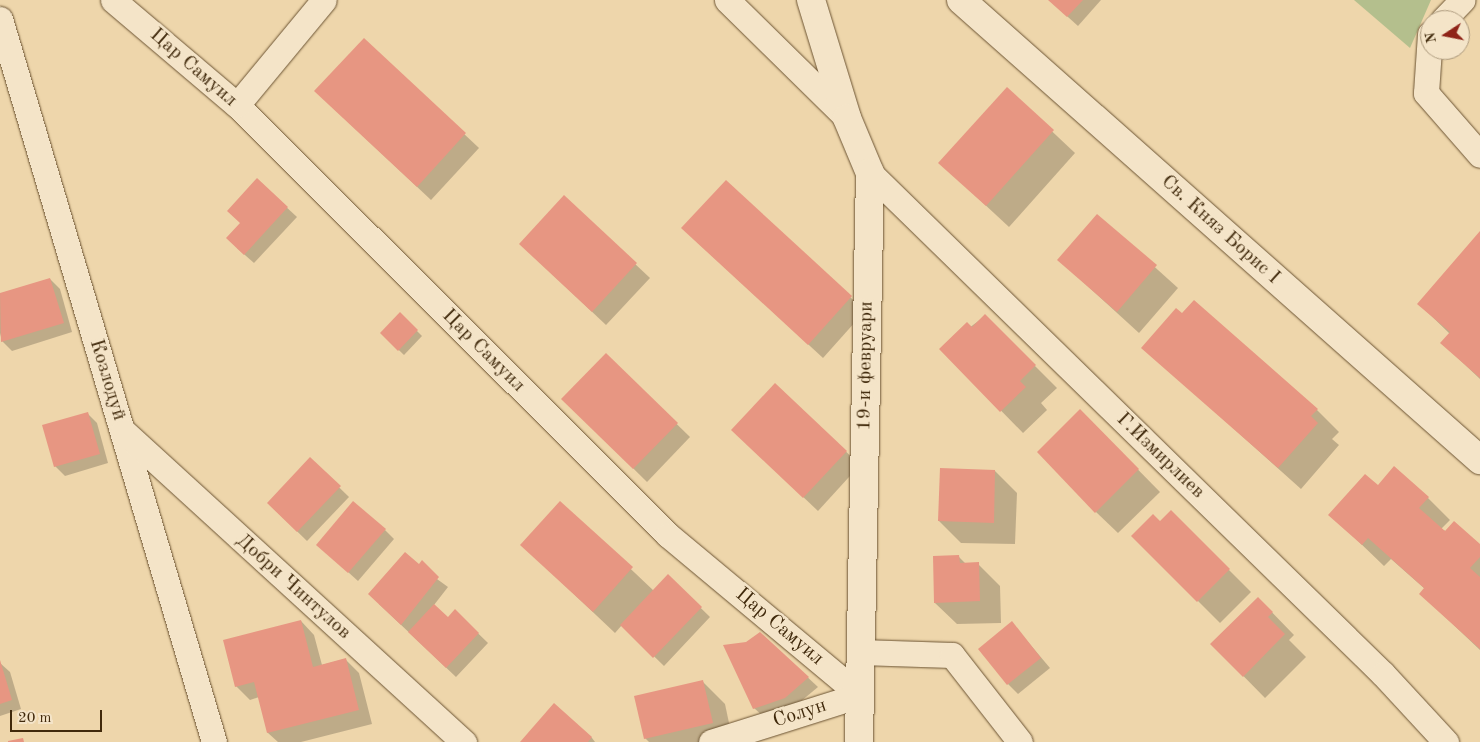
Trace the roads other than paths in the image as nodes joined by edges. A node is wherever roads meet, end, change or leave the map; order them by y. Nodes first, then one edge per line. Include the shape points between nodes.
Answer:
1 (113, 0) edge
2 (324, 0) edge
3 (727, 0) edge
4 (811, 0) edge
5 (961, 0) edge
6 (1462, 0) edge
7 (1452, 10) edge
8 (0, 19) edge
9 (1428, 60) edge
10 (237, 105) junction
11 (847, 118) junction
12 (1480, 155) edge
13 (870, 173) junction
14 (122, 431) junction
15 (1480, 460) edge
16 (860, 652) junction
17 (860, 695) junction
18 (214, 742) edge
19 (464, 742) edge
20 (711, 742) edge
21 (860, 742) edge
22 (1020, 742) edge
23 (1446, 742) edge

1 - 10 street, Цар Самуил
2 - 10 street
3 - 11 street
4 - 11 street, 19-и февруари
5 - 15 street, Св. Княз Борис I
6 - 7 street
8 - 14 street, Козлодуй
9 - 12 street via 1426,93
10 - 17 street, Цар Самуил via 668,535
11 - 13 street, 19-и февруари
13 - 16 street, 19-и февруари
13 - 23 street, Г.Измирлиев via 1383,674
14 - 18 street, Козлодуй
14 - 19 street, Добри Чинтулов
16 - 17 street, 19-и февруари
16 - 22 street via 952,655
17 - 20 street, Солун
17 - 21 street, 19-и февруари

